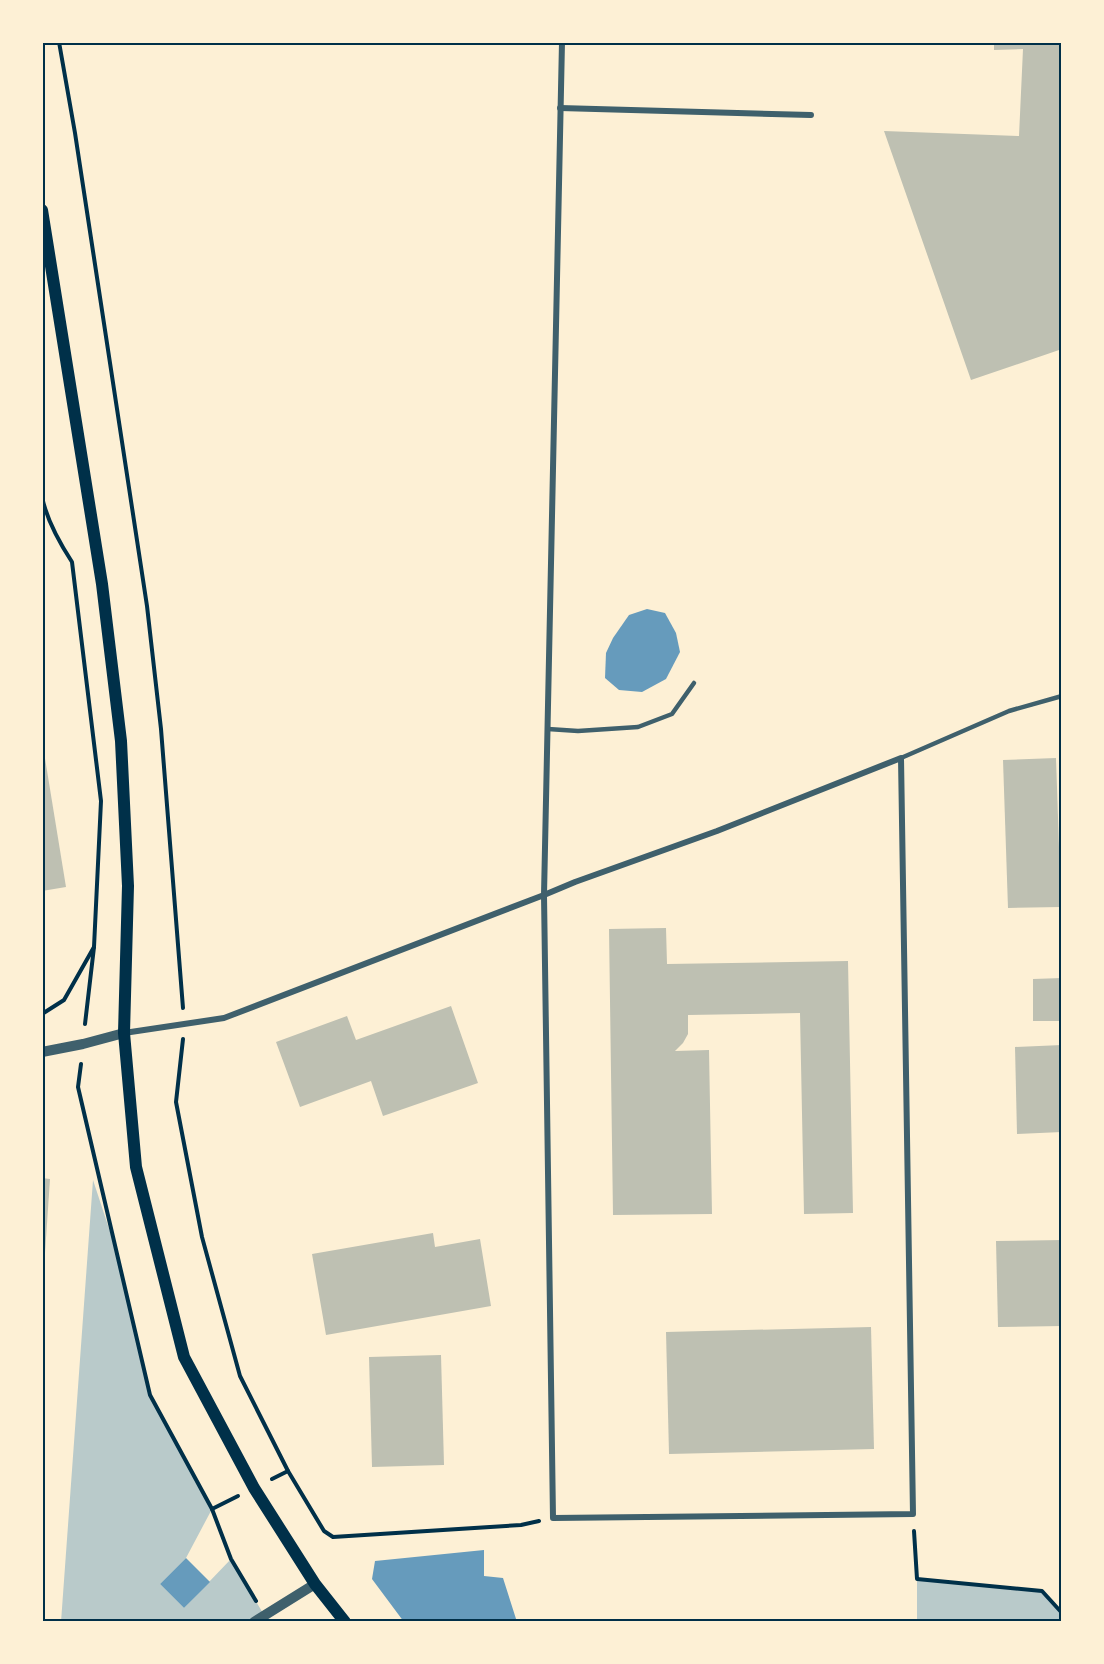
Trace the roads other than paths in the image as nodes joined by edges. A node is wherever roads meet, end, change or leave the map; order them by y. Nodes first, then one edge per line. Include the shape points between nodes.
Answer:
1 (562, 42) edge
2 (560, 108) junction
3 (811, 115) dead end
4 (42, 210) edge
5 (44, 239) edge
6 (694, 683) dead end
7 (1062, 696) edge
8 (548, 729) junction
9 (901, 758) junction
10 (544, 895) junction
11 (124, 1033) junction
12 (42, 1052) edge
13 (315, 1584) junction
14 (254, 1622) edge
15 (345, 1622) edge

1 - 2 street
2 - 3 street
2 - 8 street
4 - 5 main road
5 - 11 main road via 102,585 121,741 128,886
6 - 8 lane via 672,714 638,727
7 - 9 lane via 1009,711
8 - 10 street
9 - 10 street
9 - 10 street via 913,1514 553,1518
10 - 11 street via 224,1018
11 - 12 street
11 - 13 main road via 136,1167 184,1357 254,1488
13 - 14 street
13 - 15 main road

